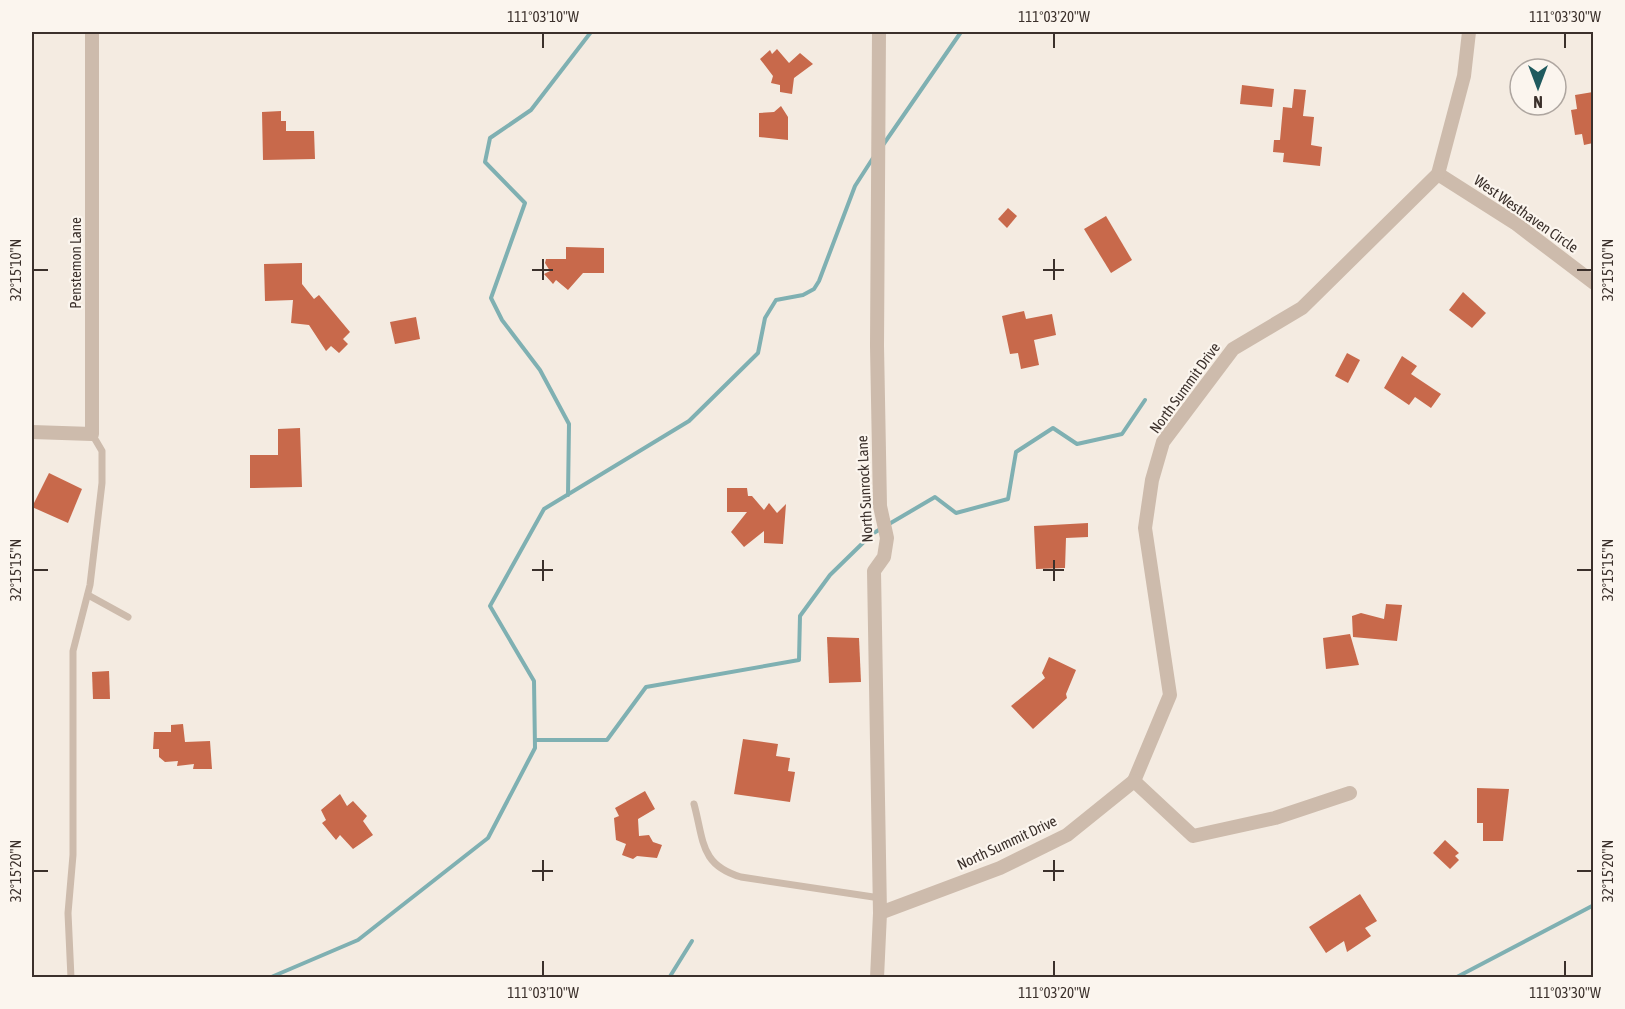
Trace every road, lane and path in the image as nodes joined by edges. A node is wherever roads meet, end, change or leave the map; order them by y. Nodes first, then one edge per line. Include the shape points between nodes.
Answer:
1 (92, 32) edge
2 (879, 32) edge
3 (1469, 32) edge
4 (1438, 174) junction
5 (1593, 283) edge
6 (32, 432) edge
7 (92, 434) junction
8 (88, 595) junction
9 (128, 617) dead end
10 (1134, 780) junction
11 (1350, 793) dead end
12 (694, 804) dead end
13 (880, 898) junction
14 (880, 913) junction
15 (70, 978) edge
16 (877, 978) edge

1 - 7 street, Penstemon Lane
2 - 13 street, North Sunrock Lane via 877,357 880,506 887,538 884,557 874,571
3 - 4 street via 1464,76
4 - 5 street, West Westhaven Circle via 1515,223
4 - 10 street, North Summit Drive via 1302,308 1233,349 1163,442 1145,528 1170,695
6 - 7 street
7 - 8 lane via 102,451 102,483
8 - 9 lane
8 - 15 lane via 73,651
10 - 11 street via 1193,836 1275,818
10 - 14 street, North Summit Drive via 1067,835 1000,868
12 - 13 lane via 706,853 714,866 725,873
13 - 14 street, North Sunrock Lane
14 - 16 street, North Sunrock Lane

